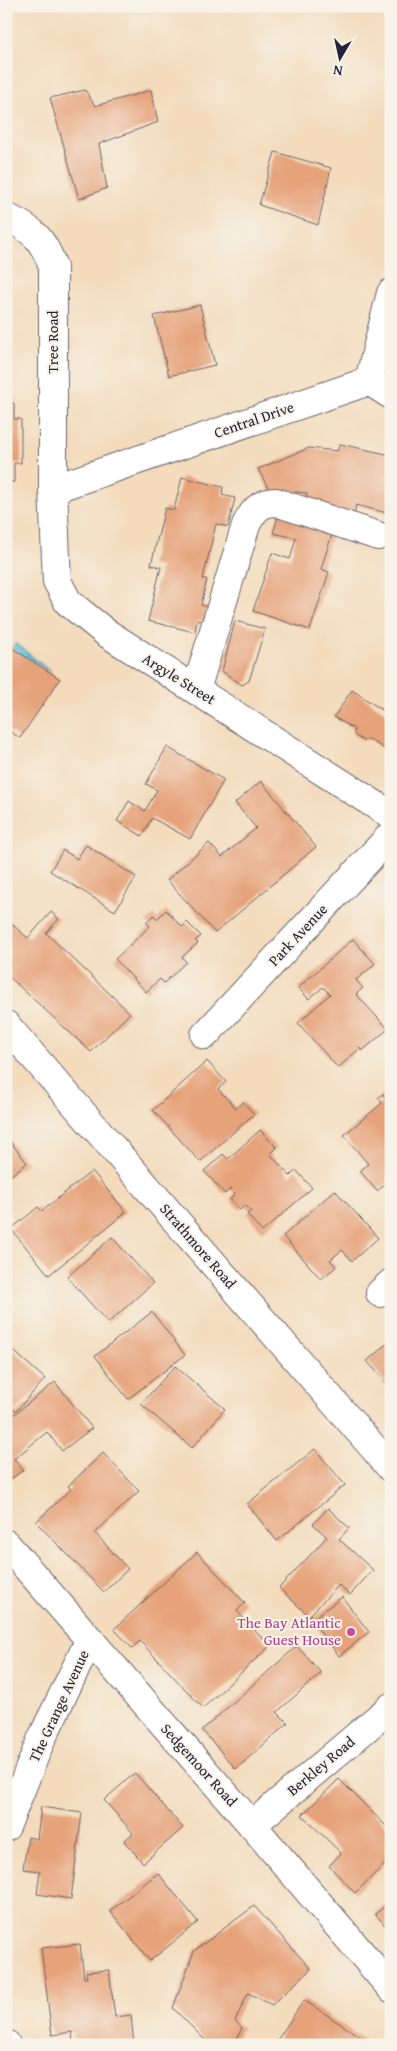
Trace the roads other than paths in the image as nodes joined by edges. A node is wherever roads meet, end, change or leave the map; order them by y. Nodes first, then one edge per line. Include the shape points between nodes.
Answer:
1 (6, 217) edge
2 (391, 294) edge
3 (380, 388) edge
4 (53, 488) junction
5 (378, 536) dead end
6 (196, 690) junction
7 (391, 814) edge
8 (391, 834) edge
9 (6, 1025) edge
10 (205, 1035) dead end
11 (391, 1468) edge
12 (6, 1544) edge
13 (89, 1641) junction
14 (391, 1707) edge
15 (252, 1825) junction
16 (6, 1827) edge
17 (391, 1988) edge

1 - 4 street, Tree Road via 34,233 45,245 54,267
2 - 3 street, Central Drive
3 - 4 street, Central Drive
4 - 6 street, Argyle Street via 57,581 68,602 105,632
5 - 6 street via 276,502 267,502 257,508 246,525
6 - 7 street, Argyle Street
8 - 10 street, Park Avenue
9 - 11 street, Strathmore Road
12 - 13 street, Sedgemoor Road
13 - 15 street, Sedgemoor Road
13 - 16 street, The Grange Avenue via 41,1740
14 - 15 street, Berkley Road
15 - 17 street, Sedgemoor Road

